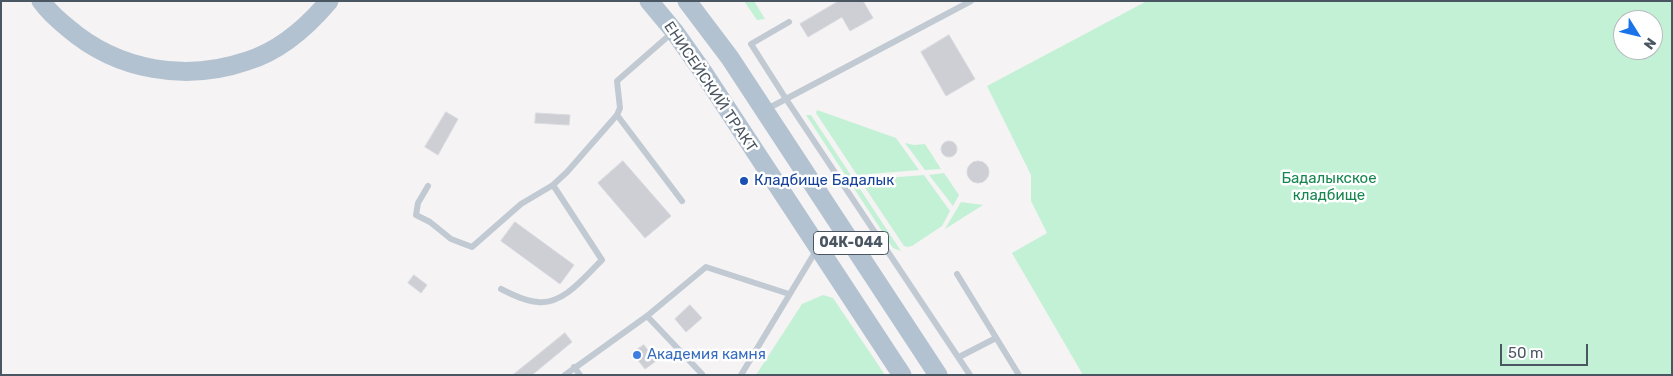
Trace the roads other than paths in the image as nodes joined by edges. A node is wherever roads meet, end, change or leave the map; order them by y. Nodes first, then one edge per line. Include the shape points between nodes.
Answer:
1 (42, 1) edge
2 (329, 1) edge
3 (649, 1) edge
4 (687, 1) edge
5 (971, 1) edge
6 (789, 22) dead end
7 (674, 31) junction
8 (786, 98) junction
9 (764, 111) junction
10 (617, 115) junction
11 (739, 127) junction
12 (553, 185) junction
13 (428, 186) dead end
14 (682, 201) dead end
15 (817, 248) junction
16 (956, 274) dead end
17 (501, 289) dead end
18 (789, 294) junction
19 (647, 316) junction
20 (996, 338) junction
21 (959, 357) junction
22 (574, 367) junction
23 (702, 374) edge
24 (565, 375) edge
25 (580, 375) edge
26 (741, 375) edge
27 (902, 375) edge
28 (938, 375) edge
29 (970, 375) edge
30 (1018, 375) edge

1 - 2 main road via 77,36 104,53 138,66 171,71 207,71 248,61 274,49 311,22
3 - 7 main road, ЕНИСЕЙСКИЙ ТРАКТ / 04К-044
4 - 9 main road, ЕНИСЕЙСКИЙ ТРАКТ / 04К-044 via 730,58
5 - 8 lane
6 - 8 lane via 751,44
7 - 10 lane via 617,81 620,108
7 - 11 main road, ЕНИСЕЙСКИЙ ТРАКТ / 04К-044
8 - 9 lane
8 - 21 lane
9 - 11 main road
9 - 28 main road, ЕНИСЕЙСКИЙ ТРАКТ / 04К-044
10 - 12 lane
10 - 14 lane
11 - 15 main road, ЕНИСЕЙСКИЙ ТРАКТ / 04К-044
12 - 13 lane via 522,204 472,247 452,239 416,215 418,203
12 - 17 lane via 602,260 560,298 540,303
15 - 18 lane
15 - 27 main road, ЕНИСЕЙСКИЙ ТРАКТ / 04К-044
16 - 20 lane
18 - 19 lane via 706,267
18 - 26 lane
19 - 22 lane
19 - 23 lane
20 - 21 lane
20 - 30 lane
21 - 29 lane
22 - 24 lane
22 - 25 lane

